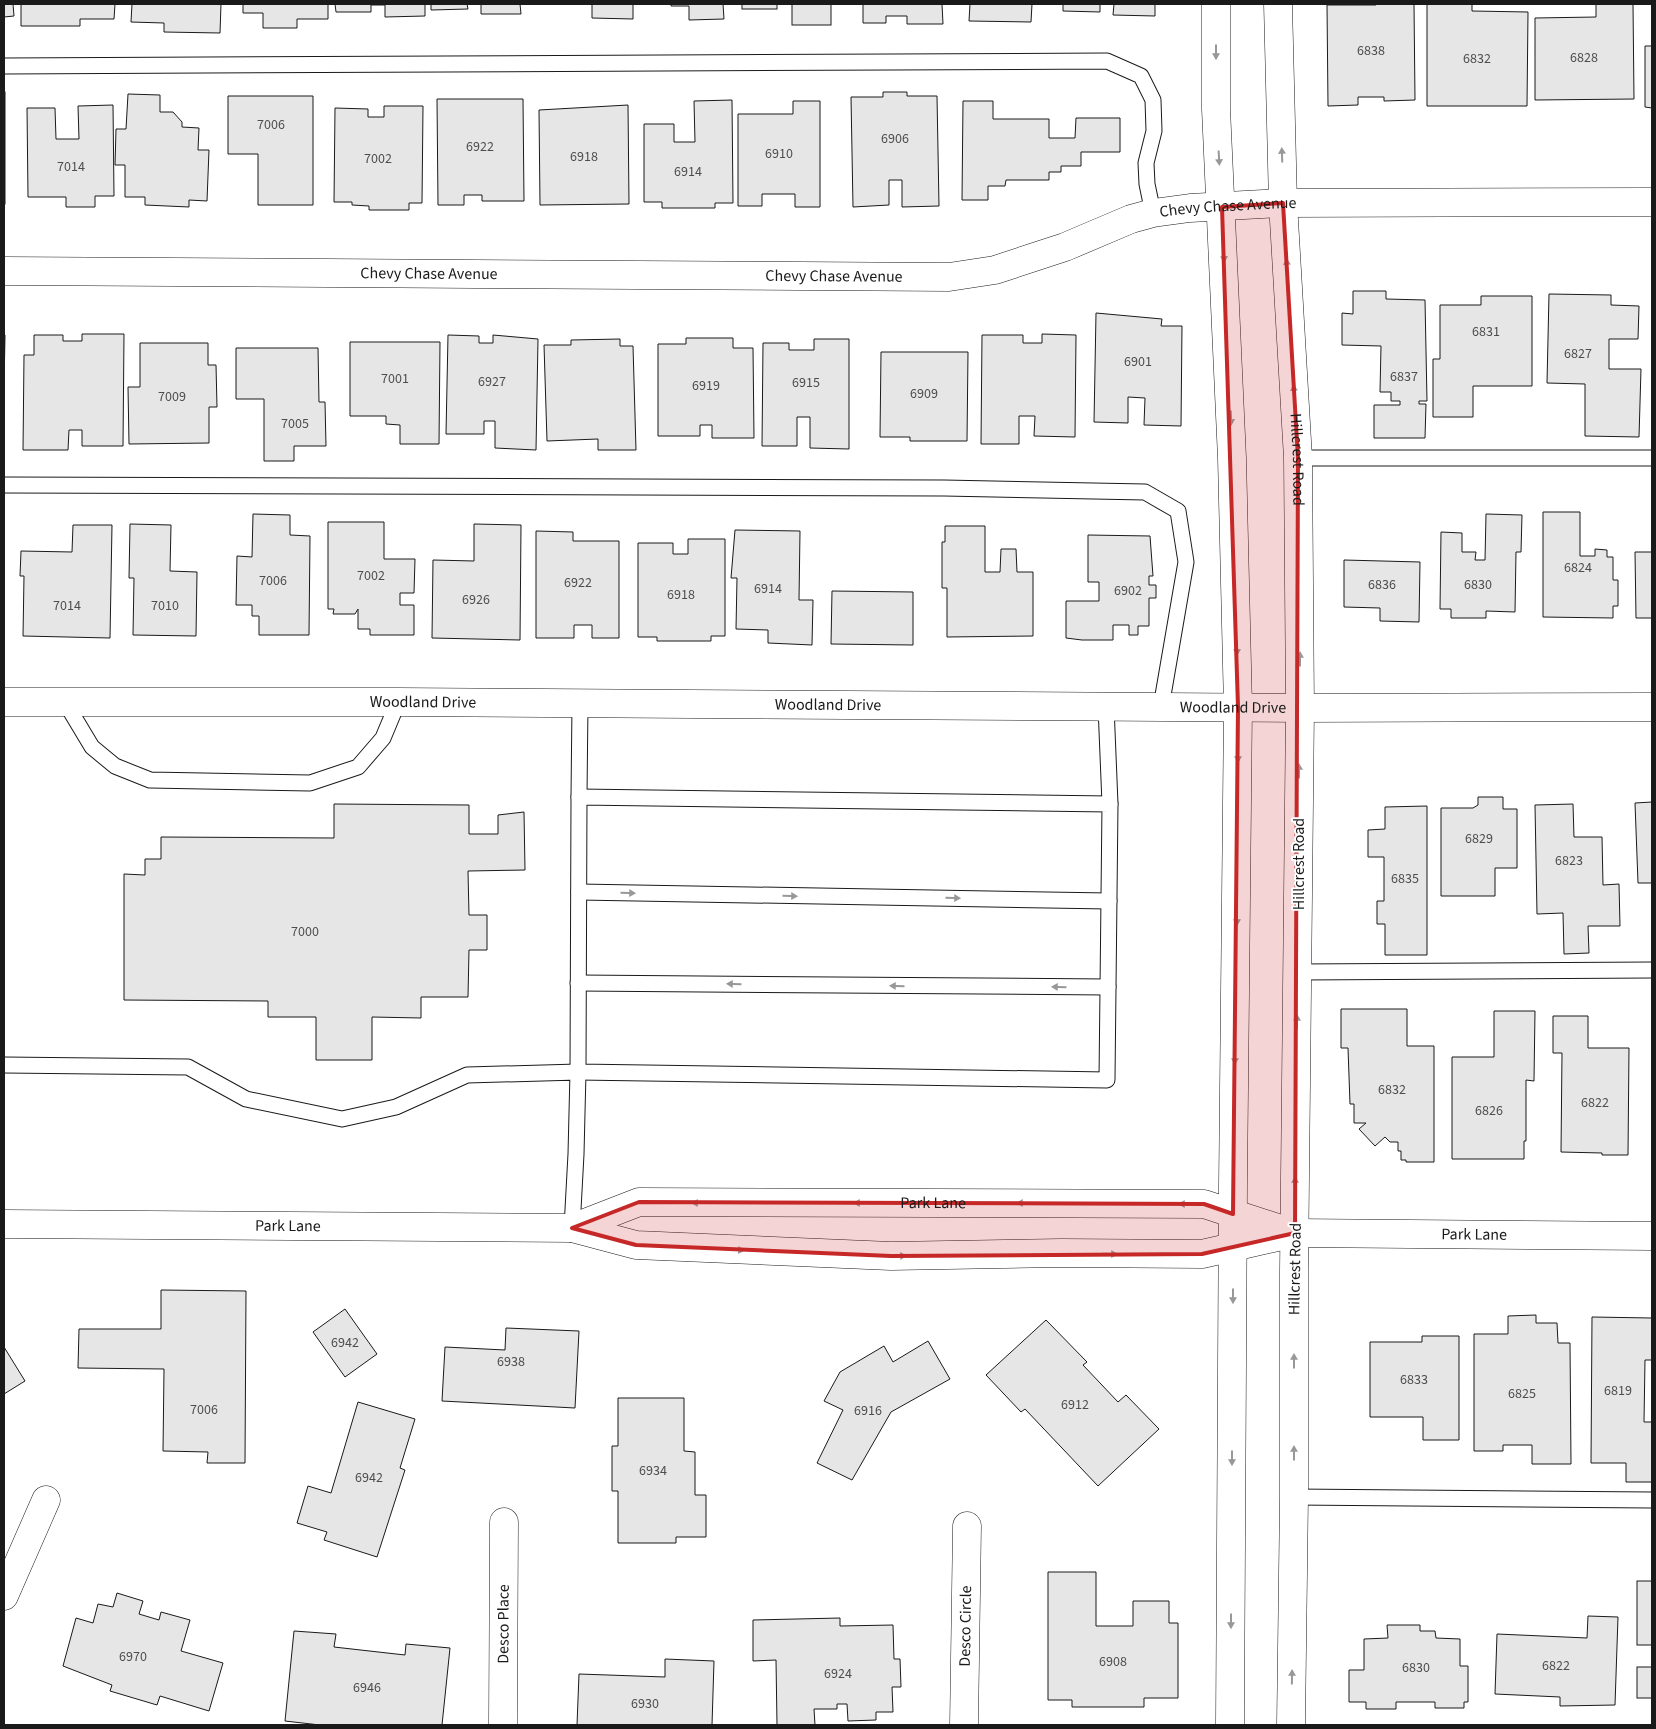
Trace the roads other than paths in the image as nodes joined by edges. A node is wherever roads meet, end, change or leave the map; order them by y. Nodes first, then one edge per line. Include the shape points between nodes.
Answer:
1 (1216, 4) edge
2 (1278, 4) edge
3 (4, 66) edge
4 (1652, 202) edge
5 (1283, 203) junction
6 (1222, 207) junction
7 (1153, 213) junction
8 (4, 271) edge
9 (1298, 458) junction
10 (1652, 458) edge
11 (4, 485) edge
12 (4, 702) edge
13 (65, 702) junction
14 (398, 702) junction
15 (580, 704) junction
16 (1106, 706) junction
17 (1161, 707) junction
18 (1238, 707) junction
19 (1652, 707) edge
20 (1300, 708) junction
21 (579, 797) junction
22 (1110, 804) junction
23 (579, 892) junction
24 (1109, 900) junction
25 (1652, 970) edge
26 (1298, 972) junction
27 (578, 983) junction
28 (1108, 988) junction
29 (4, 1065) edge
30 (578, 1072) junction
31 (1233, 1214) junction
32 (4, 1224) edge
33 (572, 1228) junction
34 (1295, 1233) junction
35 (1652, 1236) edge
36 (1234, 1247) junction
37 (1294, 1497) junction
38 (46, 1500) dead end
39 (1652, 1500) edge
40 (504, 1522) dead end
41 (967, 1526) dead end
42 (4, 1596) edge
43 (503, 1725) edge
44 (964, 1725) edge
45 (1230, 1725) edge
46 (1291, 1725) edge

1 -> 6 street via 1216,109
5 -> 2 street, Hillcrest Road
3 - 7 lane via 1107,61 1141,76 1153,100 1154,132 1146,163
4 - 5 street, Chevy Chase Avenue
5 - 6 street, Chevy Chase Avenue
9 -> 5 street, Hillcrest Road
6 - 7 street, Chevy Chase Avenue
6 -> 18 street
7 - 8 street, Chevy Chase Avenue via 995,270 949,277
9 - 10 lane
20 -> 9 street, Hillcrest Road
11 - 17 lane via 934,488 1145,492 1178,511 1186,562
12 - 13 street, Woodland Drive
13 - 14 street, Woodland Drive
13 - 14 lane via 92,747 115,766 150,780 310,783 358,767 383,738
14 - 15 street, Woodland Drive
15 - 16 street, Woodland Drive
15 - 21 lane
16 - 17 street, Woodland Drive
16 - 22 lane
17 - 18 street, Woodland Drive
18 - 20 street, Woodland Drive
18 -> 31 street
19 - 20 street, Woodland Drive
26 -> 20 street, Hillcrest Road
21 - 22 lane
21 - 23 lane
22 - 24 lane
23 -> 24 lane
23 - 27 lane
24 - 28 lane
25 - 26 lane
34 -> 26 street, Hillcrest Road
28 -> 27 lane
27 - 30 lane
28 - 30 lane via 1107,1080
29 - 30 lane via 188,1067 246,1099 342,1119 396,1107 467,1076
30 - 33 lane
31 -> 33 street, Park Lane via 1204,1204 640,1202
31 - 34 street, Park Lane
31 - 36 street
32 - 33 street, Park Lane
33 -> 36 street, Park Lane via 636,1245 891,1256 1186,1255
34 - 35 street, Park Lane
34 - 36 street, Park Lane
37 -> 34 street, Hillcrest Road
36 -> 45 street
37 - 39 lane
46 -> 37 street, Hillcrest Road
38 - 42 street
40 - 43 street, Desco Place
41 - 44 street, Desco Circle

